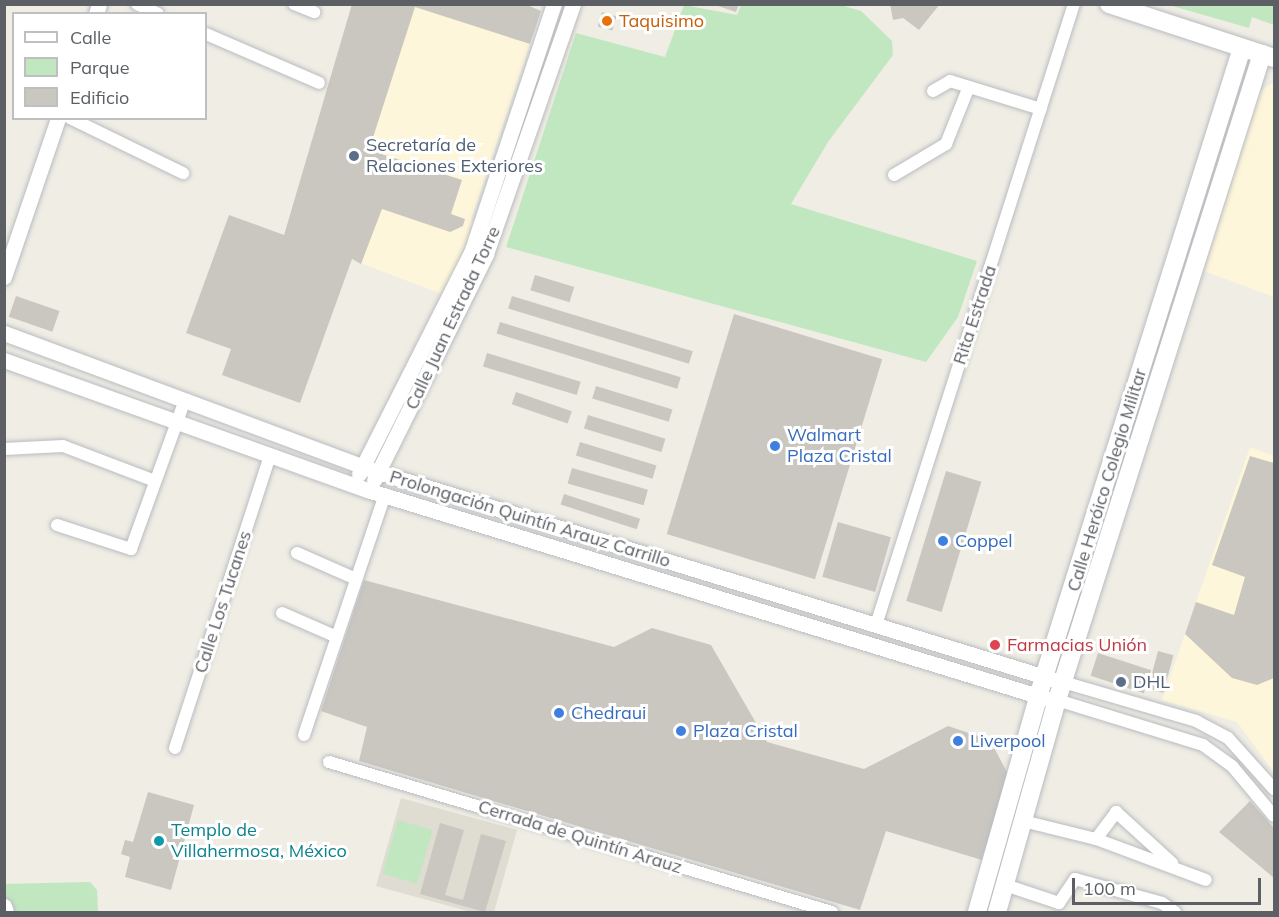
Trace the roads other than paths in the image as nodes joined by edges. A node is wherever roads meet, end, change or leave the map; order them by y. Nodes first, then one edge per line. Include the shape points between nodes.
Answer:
1 (137, 4) edge
2 (294, 4) edge
3 (554, 4) edge
4 (573, 4) edge
5 (1074, 4) edge
6 (1109, 4) edge
7 (154, 12) edge
8 (314, 12) dead end
9 (207, 34) edge
10 (1242, 48) junction
11 (1268, 56) edge
12 (319, 83) dead end
13 (968, 89) junction
14 (933, 92) dead end
15 (1041, 109) junction
16 (57, 120) edge
17 (74, 120) edge
18 (1209, 156) junction
19 (1228, 163) junction
20 (183, 173) dead end
21 (894, 176) dead end
22 (4, 277) edge
23 (4, 333) edge
24 (4, 360) edge
25 (185, 400) junction
26 (177, 421) junction
27 (4, 449) edge
28 (270, 455) junction
29 (362, 466) junction
30 (378, 472) junction
31 (155, 481) junction
32 (361, 487) junction
33 (384, 495) junction
34 (500, 509) junction
35 (57, 525) dead end
36 (494, 529) junction
37 (297, 553) dead end
38 (356, 579) junction
39 (282, 613) dead end
40 (837, 613) junction
41 (876, 625) junction
42 (831, 633) junction
43 (337, 637) junction
44 (1044, 677) junction
45 (1063, 682) junction
46 (1049, 699) junction
47 (304, 735) dead end
48 (175, 748) dead end
49 (329, 762) dead end
50 (1275, 789) edge
51 (1275, 816) edge
52 (1023, 821) junction
53 (1096, 839) junction
54 (1176, 866) junction
55 (1206, 880) dead end
56 (1005, 885) junction
57 (4, 906) edge
58 (6, 912) edge
59 (832, 912) edge
60 (977, 912) edge
61 (997, 912) edge
62 (1175, 912) edge

1 - 7 street
2 - 8 street
3 - 29 street, Calle Juan Estrada Torre via 472,250
4 - 30 street, Calle Juan Estrada Torre via 486,254
5 - 15 street, Rita Estrada
6 - 10 main road
9 - 12 street
10 - 11 main road
10 - 18 main road, Calle Heróico Colegio Militar
11 - 19 main road, Calle Heróico Colegio Militar
13 - 14 street via 950,81
13 - 15 street
13 - 21 street via 946,144
15 - 41 street, Rita Estrada
16 - 22 street
17 - 20 street
18 - 19 main road
18 - 44 main road, Calle Heróico Colegio Militar
19 - 45 main road, Calle Heróico Colegio Militar
23 - 25 street, Prolongación Quintín Arauz Carrillo
24 - 26 street, Prolongación Quintín Arauz Carrillo
25 - 26 street
25 - 29 street, Prolongación Quintín Arauz Carrillo
26 - 28 street, Prolongación Quintín Arauz Carrillo
26 - 31 street
27 - 31 street via 63,446
28 - 32 street, Prolongación Quintín Arauz Carrillo
28 - 48 street, Calle Los Tucanes
29 - 30 street, Prolongación Quintín Arauz Carrillo
29 - 32 street, Calle Juan Estrada Torre
30 - 32 street, Calle Juan Estrada Torre
30 - 34 street, Prolongación Quintín Arauz Carrillo
31 - 35 street via 130,549
32 - 33 street, Prolongación Quintín Arauz Carrillo
33 - 36 street, Prolongación Quintín Arauz Carrillo
33 - 38 street
34 - 36 street
34 - 40 street, Prolongación Quintín Arauz Carrillo
36 - 42 street, Prolongación Quintín Arauz Carrillo
37 - 38 street
38 - 43 street
39 - 43 street
40 - 41 street, Prolongación Quintín Arauz Carrillo
40 - 42 street
41 - 44 street, Prolongación Quintín Arauz Carrillo
42 - 46 street, Prolongación Quintín Arauz Carrillo
43 - 47 street
44 - 45 street, Prolongación Quintín Arauz Carrillo
44 - 46 main road, Calle Heróico Colegio Militar
45 - 46 main road, Calle Heróico Colegio Militar
45 - 50 street via 1196,721 1228,738
46 - 51 street via 1203,745 1232,766
46 - 52 main road, Calle Heróico Colegio Militar
46 - 60 main road, Calle Heróico Colegio Militar
49 - 59 street, Cerrada de Quintín Arauz
52 - 53 street
52 - 56 main road, Calle Heróico Colegio Militar
53 - 54 street
53 - 54 street via 1116,812
54 - 55 street
56 - 61 main road, Calle Heróico Colegio Militar
56 - 62 street via 1059,903 1075,879 1162,903
57 - 58 street

